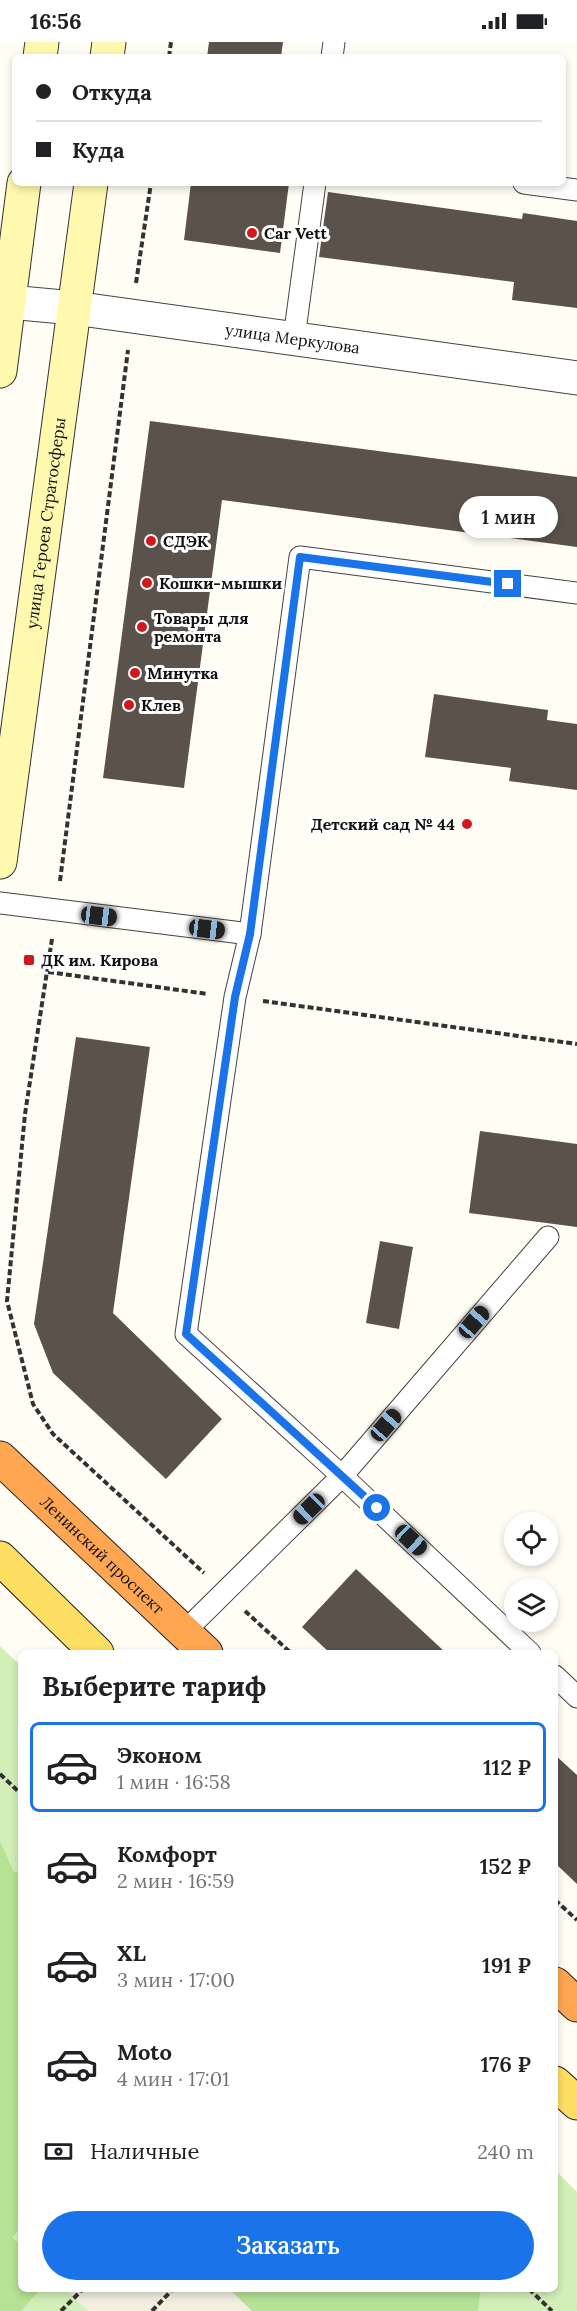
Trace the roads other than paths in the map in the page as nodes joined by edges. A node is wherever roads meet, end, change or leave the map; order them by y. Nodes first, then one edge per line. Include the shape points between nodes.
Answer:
1 (24, 186) edge
2 (91, 186) edge
3 (315, 186) edge
4 (9, 302) junction
5 (74, 308) junction
6 (294, 338) junction
7 (0, 371) edge
8 (577, 378) edge
9 (577, 593) edge
10 (0, 862) edge
11 (0, 903) edge
12 (250, 934) junction
13 (548, 1237) dead end
14 (0, 1458) edge
15 (342, 1476) junction
16 (0, 1558) edge
17 (195, 1643) edge
18 (94, 1650) edge
19 (527, 1650) edge
20 (558, 1680) edge
21 (577, 1697) edge
22 (558, 1987) edge
23 (577, 2005) edge
24 (558, 2086) edge
25 (577, 2103) edge

1 - 4 main road
2 - 5 main road, улица Героев Стратосферы
3 - 6 lane
4 - 5 street, улица Меркулова
4 - 7 main road
5 - 6 street, улица Меркулова
5 - 10 main road, улица Героев Стратосферы
6 - 8 street, улица Меркулова
9 - 12 lane via 300,557
11 - 12 lane
12 - 15 lane via 235,997 186,1334
13 - 15 lane
14 - 17 highway, Ленинский проспект
15 - 17 lane via 224,1591
15 - 19 lane
16 - 18 main road
20 - 21 lane
22 - 23 highway
24 - 25 main road

